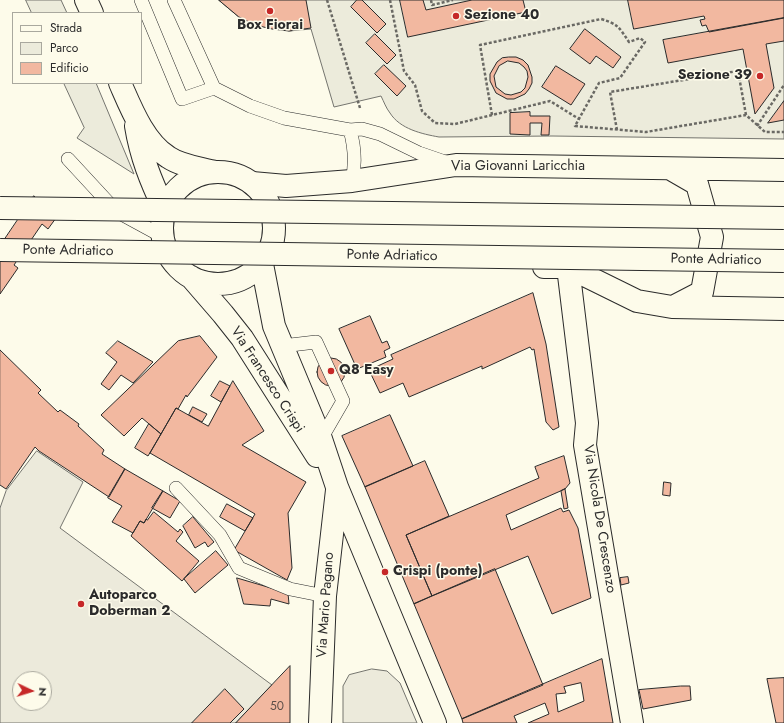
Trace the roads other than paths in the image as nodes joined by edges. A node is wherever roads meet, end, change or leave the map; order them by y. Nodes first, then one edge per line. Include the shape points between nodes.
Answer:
1 (86, 0) edge
2 (141, 0) edge
3 (174, 0) edge
4 (92, 12) edge
5 (120, 84) edge
6 (214, 88) junction
7 (134, 115) junction
8 (350, 130) junction
9 (68, 159) dead end
10 (456, 165) junction
11 (669, 168) junction
12 (784, 170) edge
13 (216, 172) junction
14 (352, 181) junction
15 (252, 183) junction
16 (0, 208) edge
17 (164, 209) junction
18 (784, 218) edge
19 (162, 236) junction
20 (0, 250) edge
21 (784, 261) edge
22 (262, 264) junction
23 (568, 267) junction
24 (191, 277) junction
25 (672, 307) junction
26 (784, 310) edge
27 (282, 346) junction
28 (321, 439) junction
29 (337, 487) junction
30 (176, 488) dead end
31 (325, 596) junction
32 (320, 723) edge
33 (434, 723) edge
34 (632, 723) edge

1 - 4 main road
2 - 6 lane via 182,99
3 - 6 lane
5 - 7 main road
6 - 8 lane via 250,106 284,118
7 - 13 main road via 154,145 168,157 183,164
7 - 17 main road via 148,173
8 - 10 lane via 362,129 380,134 418,153
8 - 14 lane via 356,155
9 - 19 lane via 116,211
10 - 11 main road, Via Giovanni Laricchia
10 - 14 main road, Via Giovanni Laricchia
11 - 12 main road, Via Giovanni Laricchia
11 - 25 main road via 697,184 712,237 702,292
13 - 15 main road via 230,173
13 - 17 main road via 203,174 188,181 172,195
14 - 15 main road, Via Giovanni Laricchia via 286,186
15 - 22 main road via 268,201 274,220 272,246
16 - 18 main road, bridge
17 - 19 main road
19 - 24 main road via 170,257 178,268
20 - 21 main road, Ponte Adriatico, bridge
22 - 23 main road
22 - 24 main road via 251,274 230,284 207,284
22 - 27 main road, Via Francesco Crispi via 274,326
23 - 25 main road via 637,301
23 - 34 main road, Via Nicola De Crescenzo via 587,423 585,445
24 - 29 main road, Via Francesco Crispi via 242,338
25 - 26 main road
27 - 28 main road, Via Francesco Crispi
27 - 28 lane via 316,342 343,401
28 - 29 main road, Via Francesco Crispi
29 - 31 main road, Via Mario Pagano
29 - 33 main road, Via Francesco Crispi
30 - 31 lane via 220,535 239,568 290,589
31 - 32 main road, Via Mario Pagano

